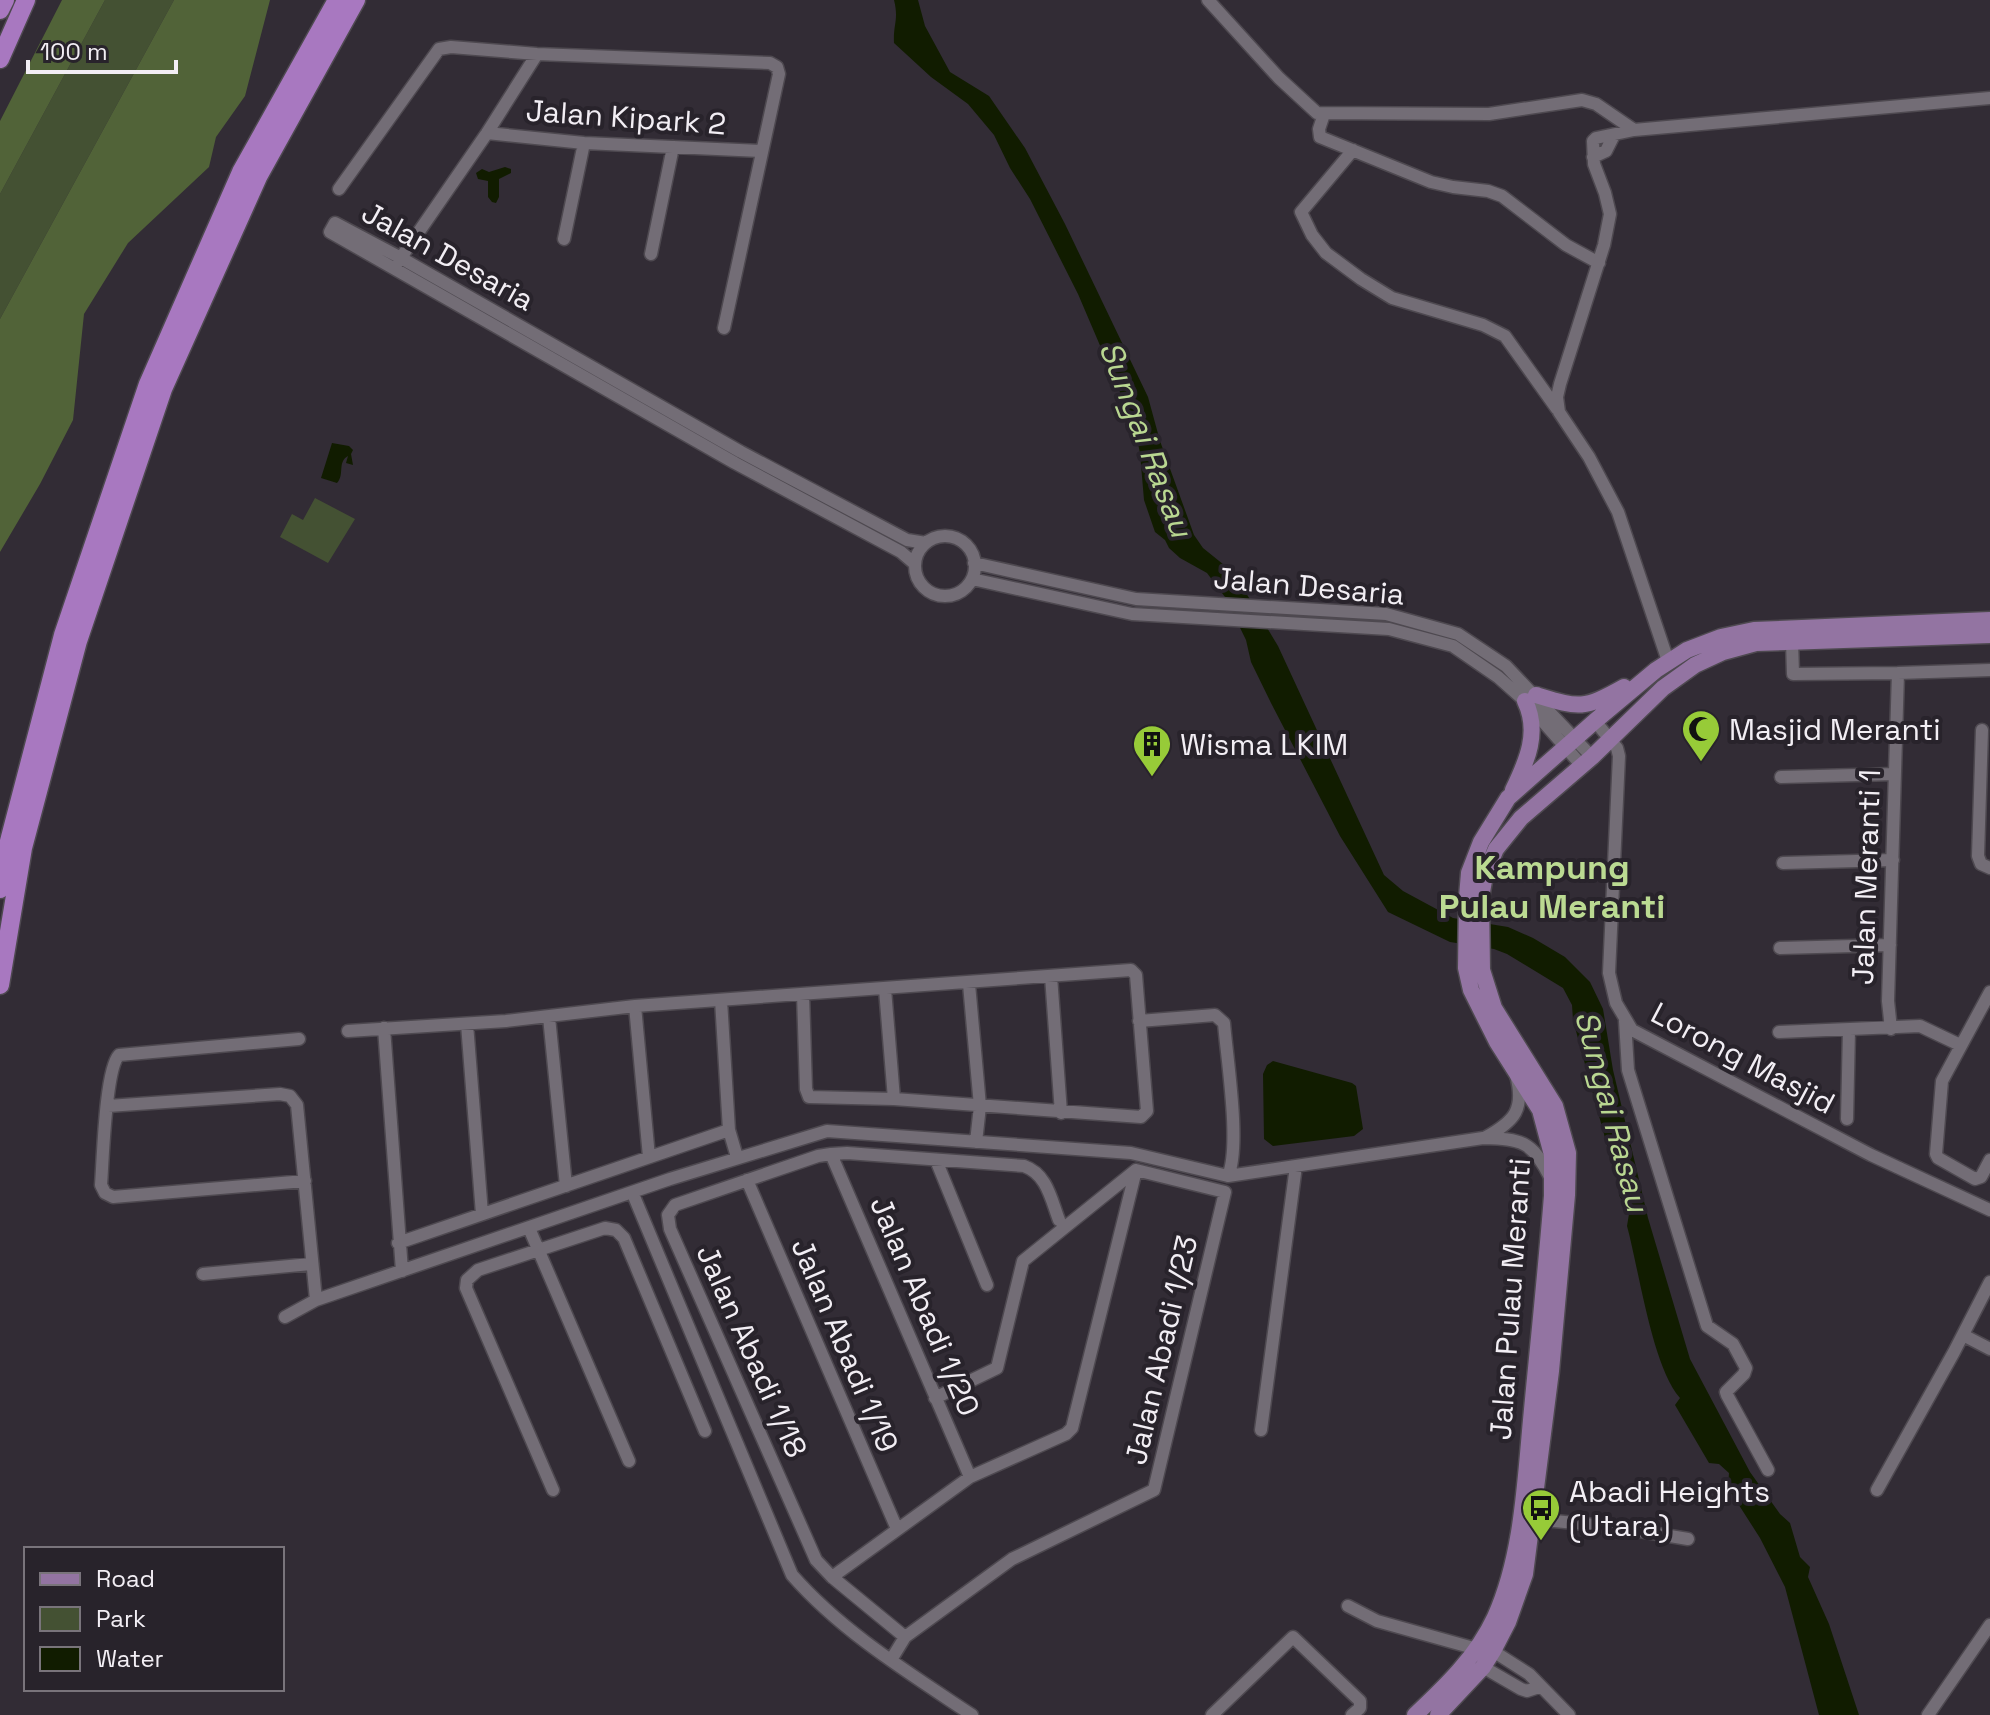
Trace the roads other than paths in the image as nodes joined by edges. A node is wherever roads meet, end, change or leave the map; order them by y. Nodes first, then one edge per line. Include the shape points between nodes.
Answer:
1 (5, 0) edge
2 (26, 0) edge
3 (337, 0) edge
4 (356, 0) edge
5 (1208, 0) edge
6 (0, 10) edge
7 (537, 54) junction
8 (0, 59) edge
9 (1990, 98) edge
10 (1324, 114) junction
11 (1634, 130) junction
12 (487, 133) junction
13 (584, 143) junction
14 (673, 147) junction
15 (1353, 150) junction
16 (761, 151) junction
17 (339, 189) dead end
18 (564, 239) dead end
19 (651, 254) dead end
20 (398, 263) junction
21 (1599, 263) junction
22 (724, 328) dead end
23 (1559, 412) junction
24 (926, 543) junction
25 (974, 563) junction
26 (915, 564) junction
27 (972, 579) junction
28 (1990, 620) edge
29 (1990, 635) edge
30 (1792, 641) junction
31 (1662, 665) junction
32 (1990, 670) edge
33 (1898, 673) junction
34 (1530, 698) junction
35 (1595, 721) junction
36 (1982, 730) dead end
37 (1611, 740) junction
38 (1571, 743) junction
39 (1587, 762) junction
40 (1894, 774) junction
41 (1781, 777) dead end
42 (1508, 798) junction
43 (1893, 860) junction
44 (1783, 863) dead end
45 (1985, 866) edge
46 (0, 889) edge
47 (1474, 897) junction
48 (1890, 945) junction
49 (1780, 948) dead end
50 (1474, 969) junction
51 (1051, 976) junction
52 (969, 984) junction
53 (0, 985) edge
54 (885, 989) junction
55 (1990, 992) edge
56 (803, 994) junction
57 (721, 1000) junction
58 (635, 1006) junction
59 (549, 1017) junction
60 (1139, 1021) junction
61 (1625, 1021) junction
62 (467, 1024) junction
63 (384, 1028) junction
64 (1891, 1029) junction
65 (1849, 1030) junction
66 (348, 1031) dead end
67 (1779, 1032) dead end
68 (299, 1039) dead end
69 (1960, 1045) junction
70 (1514, 1068) junction
71 (894, 1099) junction
72 (108, 1106) junction
73 (980, 1106) junction
74 (1061, 1113) junction
75 (1847, 1119) dead end
76 (729, 1130) junction
77 (1483, 1138) junction
78 (976, 1142) junction
79 (831, 1154) junction
80 (649, 1157) junction
81 (737, 1157) junction
82 (936, 1160) junction
83 (1990, 1160) edge
84 (1296, 1166) junction
85 (1136, 1170) junction
86 (1228, 1176) junction
87 (747, 1180) junction
88 (305, 1181) junction
89 (1553, 1184) junction
90 (566, 1186) junction
91 (633, 1194) junction
92 (1990, 1210) edge
93 (482, 1214) junction
94 (1059, 1220) dead end
95 (529, 1228) junction
96 (398, 1243) junction
97 (539, 1251) junction
98 (311, 1264) junction
99 (401, 1265) junction
100 (203, 1274) dead end
101 (1990, 1282) edge
102 (987, 1285) dead end
103 (316, 1300) junction
104 (285, 1317) dead end
105 (1963, 1335) junction
106 (1990, 1349) edge
107 (935, 1398) junction
108 (1261, 1430) dead end
109 (705, 1431) dead end
110 (629, 1461) dead end
111 (1768, 1470) dead end
112 (970, 1477) junction
113 (553, 1490) dead end
114 (1877, 1490) dead end
115 (1534, 1519) junction
116 (897, 1529) junction
117 (1688, 1539) dead end
118 (832, 1577) junction
119 (1348, 1606) dead end
120 (1990, 1625) edge
121 (905, 1637) junction
122 (1485, 1650) junction
123 (891, 1660) junction
124 (1483, 1667) junction
125 (1539, 1687) junction
126 (1357, 1710) edge
127 (972, 1715) edge
128 (1212, 1715) edge
129 (1415, 1715) edge
130 (1438, 1715) edge
131 (1569, 1715) edge
132 (1928, 1715) edge

1 - 6 highway
2 - 8 highway
3 - 46 highway via 241,172 148,384 63,635
4 - 53 highway via 258,177 163,389 78,641 23,848
5 - 10 street via 1279,78 1311,109
7 - 12 street
7 - 16 street via 770,63 779,74
7 - 17 street via 439,49
9 - 11 street
10 - 11 street via 1489,114 1582,100
10 - 15 street via 1320,137
11 - 21 street via 1614,135 1606,151 1593,157 1610,214
12 - 13 street, Jalan Kipark 2
12 - 20 street
13 - 14 street, Jalan Kipark 2
13 - 18 street
14 - 16 street, Jalan Kipark 2
14 - 19 street
15 - 21 street via 1431,182 1502,196 1554,237
15 - 23 street via 1301,212 1326,253 1392,298 1505,336
16 - 22 street
20 - 20 street, Jalan Desaria via 330,232 335,223
20 - 24 street, Jalan Desaria via 741,452 907,540
20 - 26 street, Jalan Desaria
21 - 23 street via 1560,384
23 - 31 street via 1618,512
24 - 25 street, Jalan Desaria via 941,537 959,540
24 - 26 street
25 - 27 street
25 - 34 street, Jalan Desaria via 1136,599 1386,614 1458,634 1506,666
26 - 27 street, Jalan Desaria via 924,588 939,596 962,591
27 - 34 street, Jalan Desaria via 1132,614 1389,629 1453,646
28 - 31 main road, Jalan Pulau Meranti via 1754,630 1721,637
29 - 30 main road, Jalan Pulau Meranti
30 - 33 street via 1793,674
30 - 37 main road, Jalan Pulau Meranti via 1756,643 1695,665 1663,688
31 - 34 main road via 1586,706
31 - 35 main road, Jalan Pulau Meranti
32 - 33 street
33 - 40 street, Jalan Meranti 1
34 - 38 street, Jalan Desaria
34 - 42 main road via 1531,747
35 - 37 street, Lorong Masjid
35 - 38 main road, Jalan Pulau Meranti
36 - 45 street via 1978,856
37 - 39 main road, Jalan Pulau Meranti
37 - 61 street, Lorong Masjid via 1620,773 1609,973
38 - 39 street, Jalan Desaria
38 - 42 main road, Jalan Pulau Meranti
39 - 47 main road, Jalan Pulau Meranti via 1521,818 1496,849
40 - 41 street
40 - 43 street, Jalan Meranti 1
42 - 47 main road, Jalan Pulau Meranti via 1469,873
43 - 44 street
43 - 48 street, Jalan Meranti 1
47 - 50 main road, Jalan Pulau Meranti
48 - 49 street
48 - 64 street, Jalan Meranti 1
50 - 70 main road, Jalan Pulau Meranti via 1477,1005
50 - 115 main road, Jalan Pulau Meranti via 1555,1106 1568,1153
51 - 52 street
51 - 60 street via 1131,970 1136,975
51 - 74 street
52 - 54 street
52 - 73 street
54 - 56 street
54 - 71 street
55 - 69 street
56 - 57 street
56 - 71 street via 809,1097
57 - 58 street
57 - 76 street
58 - 59 street
58 - 80 street
59 - 62 street
59 - 90 street
60 - 74 street via 1147,1111 1141,1117
60 - 86 street via 1215,1015 1224,1023 1234,1156
61 - 92 street, Lorong Masjid via 1642,1037
61 - 111 street via 1628,1070 1707,1326 1733,1344 1746,1368 1726,1392
62 - 63 street
62 - 93 street
63 - 66 street
63 - 96 street
64 - 65 street
64 - 69 street via 1920,1026
65 - 67 street
65 - 75 street
68 - 72 street via 119,1055
69 - 83 street via 1942,1081 1936,1154 1975,1179
70 - 77 street via 1516,1112 1505,1126
70 - 89 main road, Jalan Pulau Meranti via 1540,1110 1552,1155
71 - 73 street
72 - 88 street via 286,1095 297,1105
72 - 88 street via 101,1185 109,1196
73 - 74 street
73 - 78 street
76 - 80 street
76 - 81 street
77 - 84 street
77 - 89 street via 1531,1146
78 - 81 street via 827,1131
78 - 86 street via 1131,1153
79 - 82 street, Jalan Abadi 1/18
79 - 87 street, Jalan Abadi 1/18
79 - 107 street, Jalan Abadi 1/20
80 - 90 street
81 - 91 street
82 - 94 street, Jalan Abadi 1/18 via 1035,1170
82 - 102 street
84 - 86 street
84 - 108 street
85 - 107 street via 1023,1261 997,1368
85 - 112 street via 1072,1428
85 - 121 street, Jalan Abadi 1/23 via 1225,1192 1154,1490 1012,1559
87 - 116 street, Jalan Abadi 1/19
87 - 118 street, Jalan Abadi 1/18 via 675,1205 668,1222 795,1516 816,1560
88 - 98 street
89 - 122 main road, Jalan Pulau Meranti via 1521,1513 1507,1588
90 - 93 street
91 - 95 street
91 - 123 street via 784,1561 804,1589
93 - 96 street
95 - 97 street
95 - 99 street
96 - 99 street
97 - 109 street via 605,1228 624,1238
97 - 110 street
97 - 113 street via 478,1270 466,1288
98 - 100 street
98 - 103 street
99 - 103 street
101 - 105 street
103 - 104 street
105 - 106 street
105 - 114 street
107 - 112 street, Jalan Abadi 1/20
112 - 116 street
115 - 117 street
115 - 122 main road, Jalan Pulau Meranti via 1521,1589
116 - 118 street
118 - 121 street, Jalan Abadi 1/18
119 - 122 street via 1377,1621
120 - 132 street
121 - 123 street, Jalan Abadi 1/23
122 - 124 main road, Jalan Pulau Meranti
122 - 125 street via 1529,1674
122 - 129 main road, Jalan Pulau Meranti
123 - 127 street
124 - 125 street via 1521,1689
124 - 130 main road, Jalan Pulau Meranti
125 - 131 street
126 - 128 street via 1293,1637

